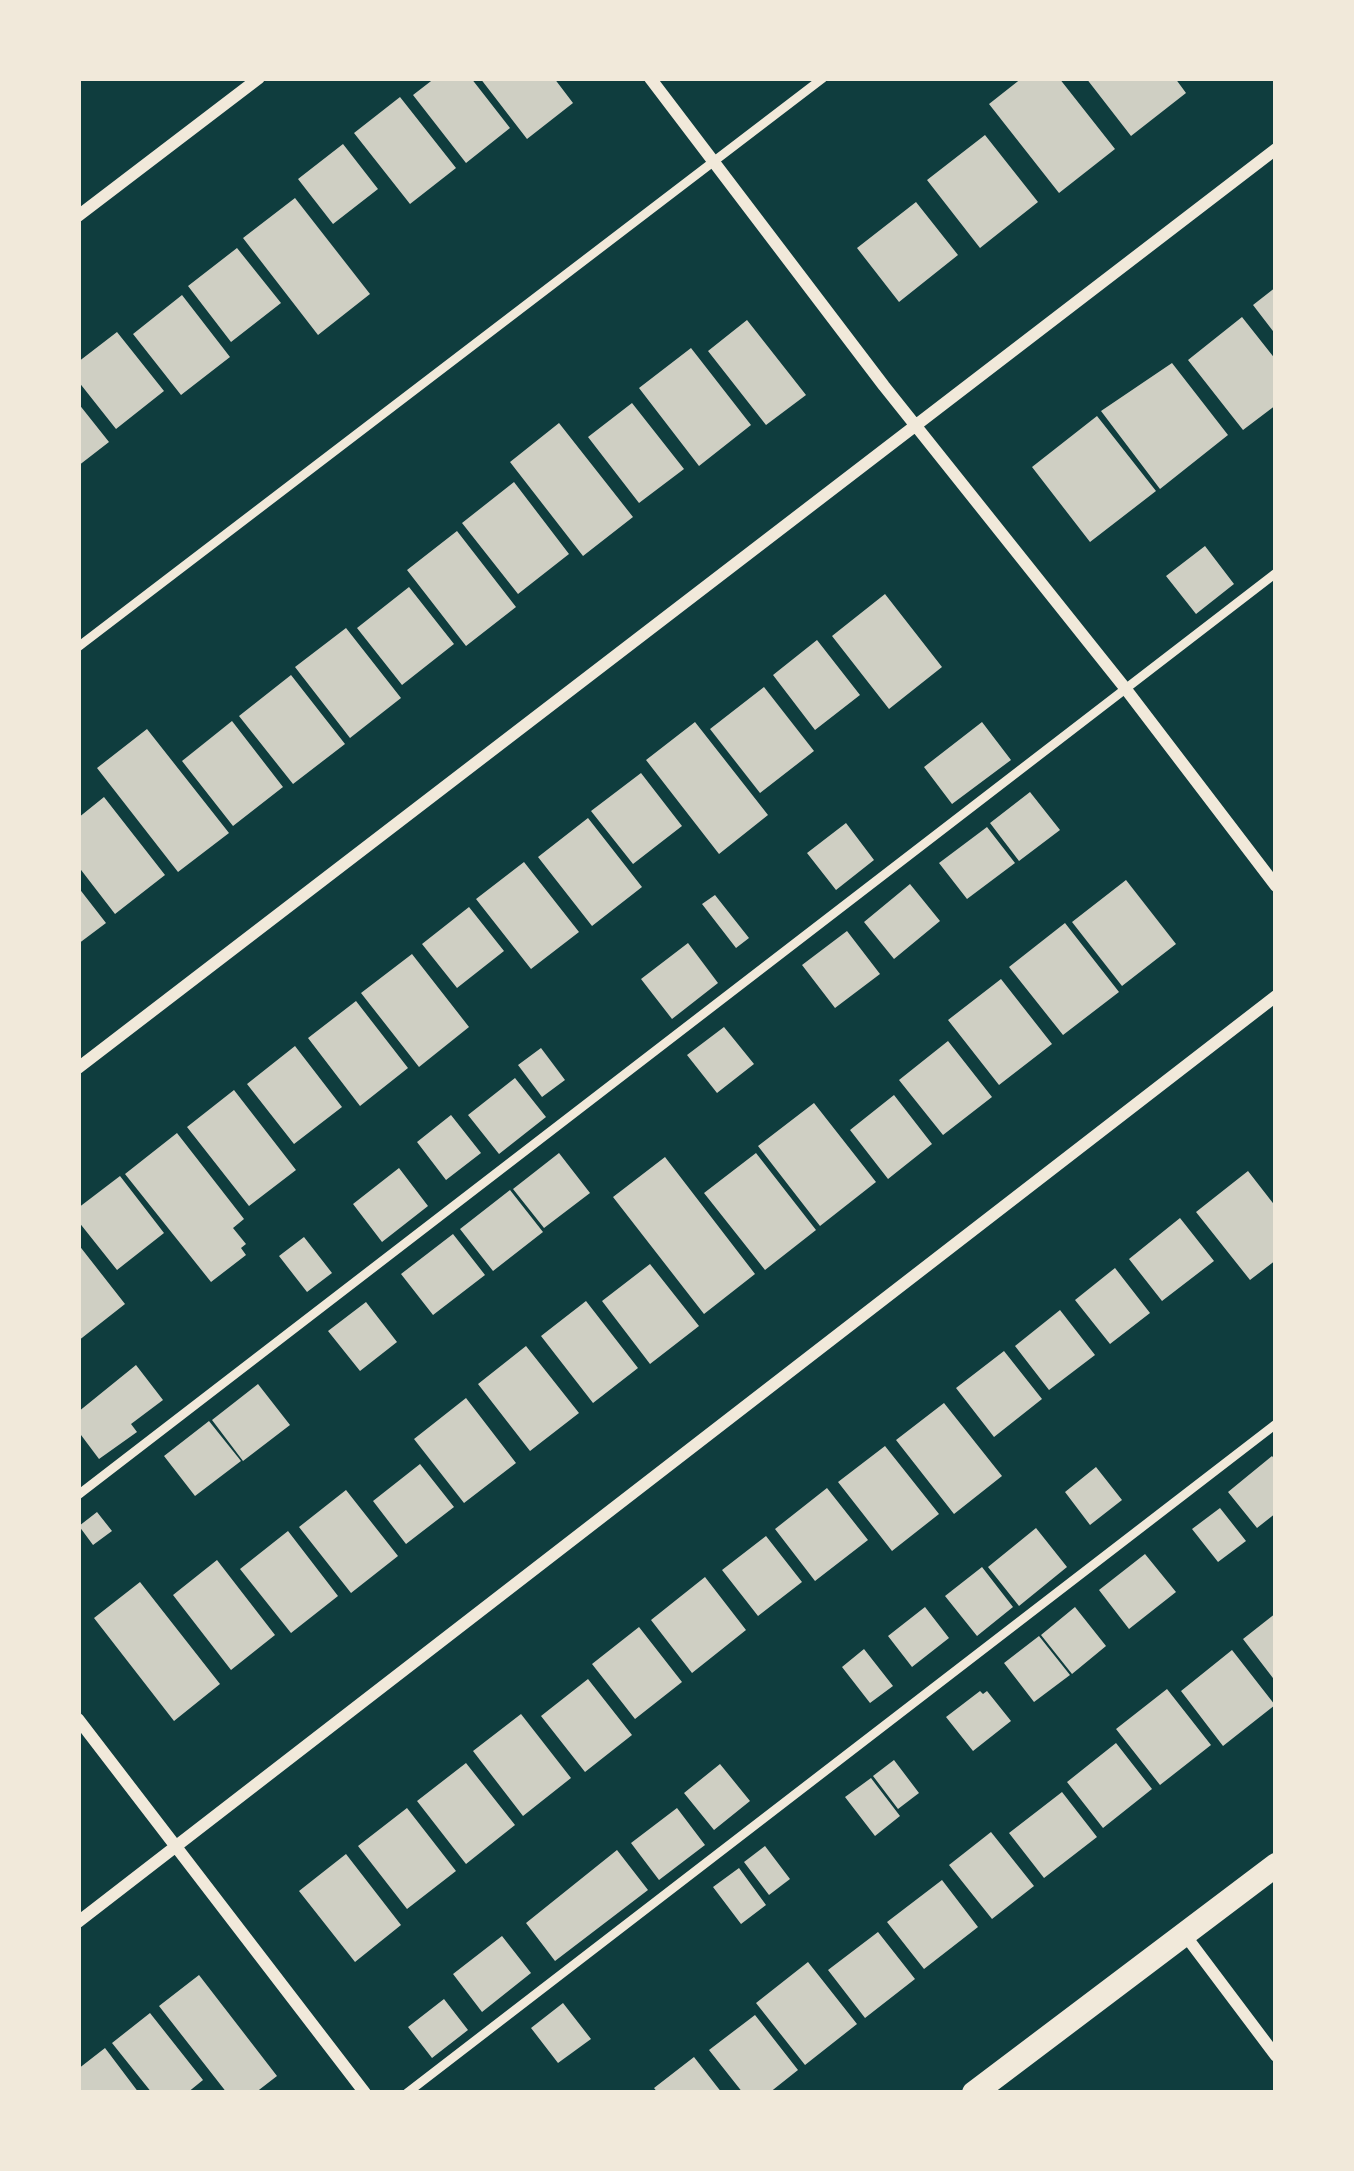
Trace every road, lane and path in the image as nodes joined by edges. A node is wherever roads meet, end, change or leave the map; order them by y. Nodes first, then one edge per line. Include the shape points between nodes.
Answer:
1 (259, 78) edge
2 (650, 78) edge
3 (823, 78) edge
4 (1276, 149) edge
5 (714, 161) junction
6 (78, 216) edge
7 (915, 424) junction
8 (1276, 573) edge
9 (78, 647) edge
10 (1125, 688) junction
11 (1276, 886) edge
12 (1276, 996) edge
13 (78, 1068) edge
14 (1276, 1424) edge
15 (78, 1495) edge
16 (78, 1719) edge
17 (178, 1846) junction
18 (1276, 1865) edge
19 (78, 1922) edge
20 (1185, 1935) junction
21 (1276, 2056) edge
22 (365, 2093) edge
23 (407, 2093) edge
24 (974, 2093) edge

1 - 6 street
2 - 5 street
3 - 5 lane
4 - 7 street
5 - 7 street
5 - 9 lane
7 - 10 street
7 - 13 street
8 - 10 lane
10 - 11 street
10 - 15 lane
12 - 17 street
14 - 23 lane
16 - 17 street
17 - 19 street
17 - 22 street
18 - 20 main road
20 - 21 street
20 - 24 main road

